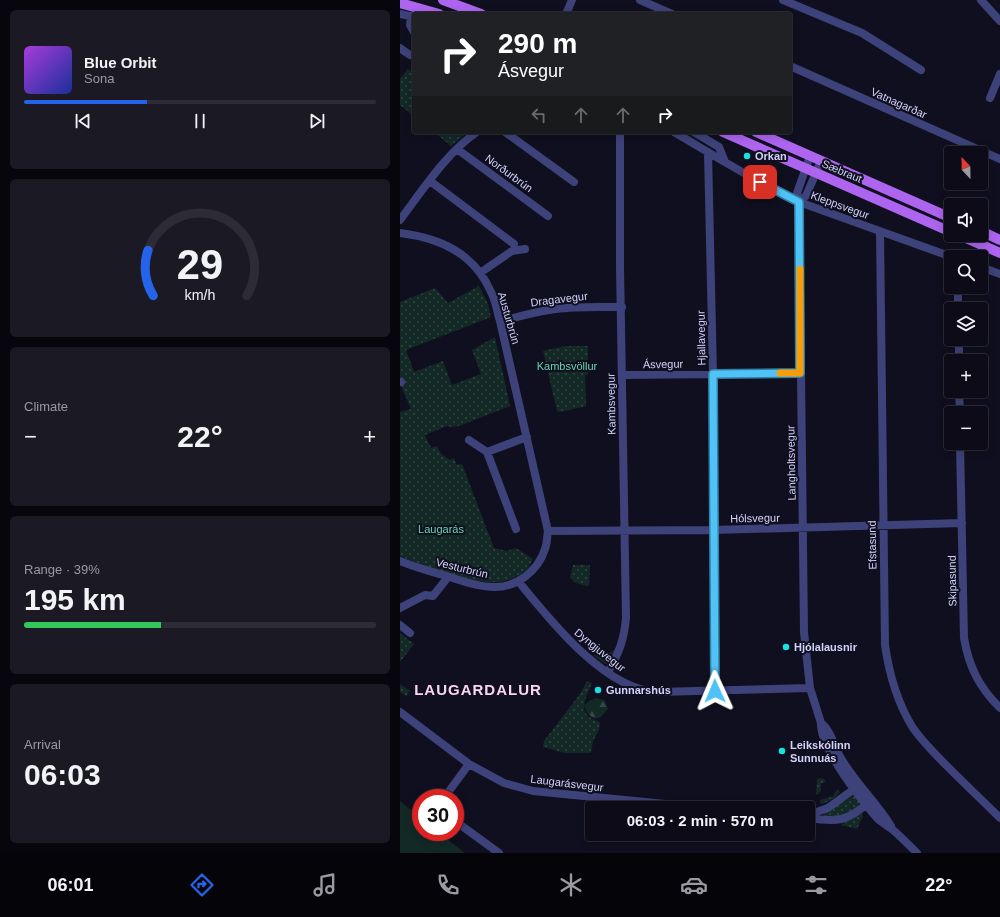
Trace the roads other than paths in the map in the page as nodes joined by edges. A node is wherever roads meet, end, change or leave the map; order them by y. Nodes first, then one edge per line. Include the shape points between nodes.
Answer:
1 (443, 0) edge
2 (572, 0) edge
3 (640, 0) edge
4 (783, 0) edge
5 (981, 0) edge
6 (400, 3) edge
7 (432, 12) edge
8 (476, 12) edge
9 (567, 12) edge
10 (667, 12) edge
11 (400, 14) edge
12 (412, 17) edge
13 (1000, 21) edge
14 (412, 28) edge
15 (400, 48) edge
16 (410, 55) dead end
17 (792, 67) edge
18 (921, 70) dead end
19 (1000, 74) edge
20 (990, 98) dead end
21 (474, 134) edge
22 (508, 134) edge
23 (620, 134) edge
24 (677, 134) edge
25 (697, 134) edge
26 (728, 134) edge
27 (760, 134) edge
28 (457, 149) junction
29 (708, 152) junction
30 (810, 156) junction
31 (1000, 159) edge
32 (821, 161) junction
33 (725, 162) junction
34 (806, 169) junction
35 (817, 173) junction
36 (430, 181) junction
37 (574, 182) dead end
38 (799, 201) junction
39 (944, 215) edge
40 (548, 216) dead end
41 (400, 220) edge
42 (944, 229) edge
43 (880, 231) junction
44 (400, 233) edge
45 (988, 234) edge
46 (1000, 240) edge
47 (975, 242) edge
48 (514, 244) dead end
49 (525, 249) dead end
50 (1000, 253) edge
51 (944, 254) edge
52 (988, 270) edge
53 (480, 273) junction
54 (1000, 274) edge
55 (622, 307) junction
56 (500, 321) junction
57 (800, 373) junction
58 (713, 374) junction
59 (622, 375) junction
60 (527, 437) junction
61 (469, 440) dead end
62 (960, 450) edge
63 (487, 452) junction
64 (962, 523) junction
65 (883, 526) junction
66 (803, 528) junction
67 (516, 529) dead end
68 (714, 530) junction
69 (548, 531) junction
70 (624, 531) junction
71 (400, 561) edge
72 (448, 577) junction
73 (519, 582) junction
74 (400, 608) edge
75 (400, 625) edge
76 (410, 633) dead end
77 (608, 672) junction
78 (810, 688) junction
79 (715, 691) junction
80 (1000, 708) edge
81 (400, 712) edge
82 (469, 764) junction
83 (857, 787) junction
84 (451, 789) edge
85 (635, 801) edge
86 (869, 802) junction
87 (815, 813) edge
88 (1000, 818) edge
89 (815, 819) edge
90 (464, 828) edge
91 (499, 853) edge
92 (917, 853) edge

1 - 8 main road
2 - 9 street
3 - 10 street
4 - 18 street via 862,33
5 - 13 street
6 - 7 main road
11 - 12 street
12 - 14 street
15 - 16 street
17 - 31 street, Vatnagarðar
19 - 20 street
21 - 28 street
22 - 37 street
23 - 55 street, Kambsvegur
24 - 29 street, Kleppsvegur
25 - 33 street via 719,147
26 - 34 main road, Sæbraut
27 - 30 main road, Sæbraut
28 - 36 street
28 - 40 street, Norðurbrún
29 - 33 street, Kleppsvegur
29 - 58 street, Hjallavegur
30 - 32 main road, Sæbraut
30 - 34 street, Langholtsvegur
32 - 35 street
32 - 39 main road, Sæbraut
33 - 38 street, Kleppsvegur
34 - 35 main road, Sæbraut
34 - 38 street, Langholtsvegur via 797,193
35 - 38 street via 806,196
35 - 42 main road, Sæbraut
36 - 41 street
36 - 48 street
38 - 43 street, Kleppsvegur
38 - 57 street, Langholtsvegur
43 - 51 street, Kleppsvegur
43 - 65 street, Efstasund
44 - 53 street, Austurbrún via 432,239 450,247 473,264
45 - 46 main road
47 - 50 main road
49 - 53 street via 512,251
52 - 54 street
53 - 56 street, Austurbrún via 492,292
55 - 56 street, Dragavegur via 556,309
55 - 59 street, Kambsvegur
56 - 60 street, Austurbrún
57 - 58 street, Ásvegur
57 - 66 street, Langholtsvegur
58 - 59 street, Ásvegur
58 - 68 street, Hjallavegur
59 - 70 street, Kambsvegur
60 - 63 street
60 - 69 street, Austurbrún
61 - 63 street
62 - 64 street, Skipasund
63 - 67 street
64 - 65 street, Hólsvegur
64 - 80 street, Skipasund via 966,652 976,678
65 - 66 street, Hólsvegur
65 - 88 street, Efstasund via 885,645 898,696 914,728 931,751
66 - 68 street, Hólsvegur
66 - 78 street, Langholtsvegur via 804,632
68 - 70 street, Hólsvegur
68 - 79 street, Hjallavegur
69 - 70 street, Hólsvegur
69 - 73 street, Austurbrún via 546,548 541,559
70 - 77 street, Kambsvegur via 626,618 617,657
71 - 72 street, Vesturbrún
72 - 73 street, Vesturbrún via 495,587
72 - 74 street via 433,596 425,595
73 - 77 street, Dyngjuvegur via 554,625
75 - 76 street
77 - 79 street, Dyngjuvegur via 637,689 647,691
78 - 79 street, Dyngjuvegur
78 - 83 street, Langholtsvegur via 821,723 826,727 836,756
81 - 82 street, Laugarásvegur
82 - 84 street
82 - 85 street, Laugarásvegur via 504,783 533,791
83 - 86 street, Langholtsvegur
83 - 87 street via 828,808
86 - 89 street via 854,814 839,820
86 - 92 street, Langholtsvegur via 880,820
90 - 91 street

